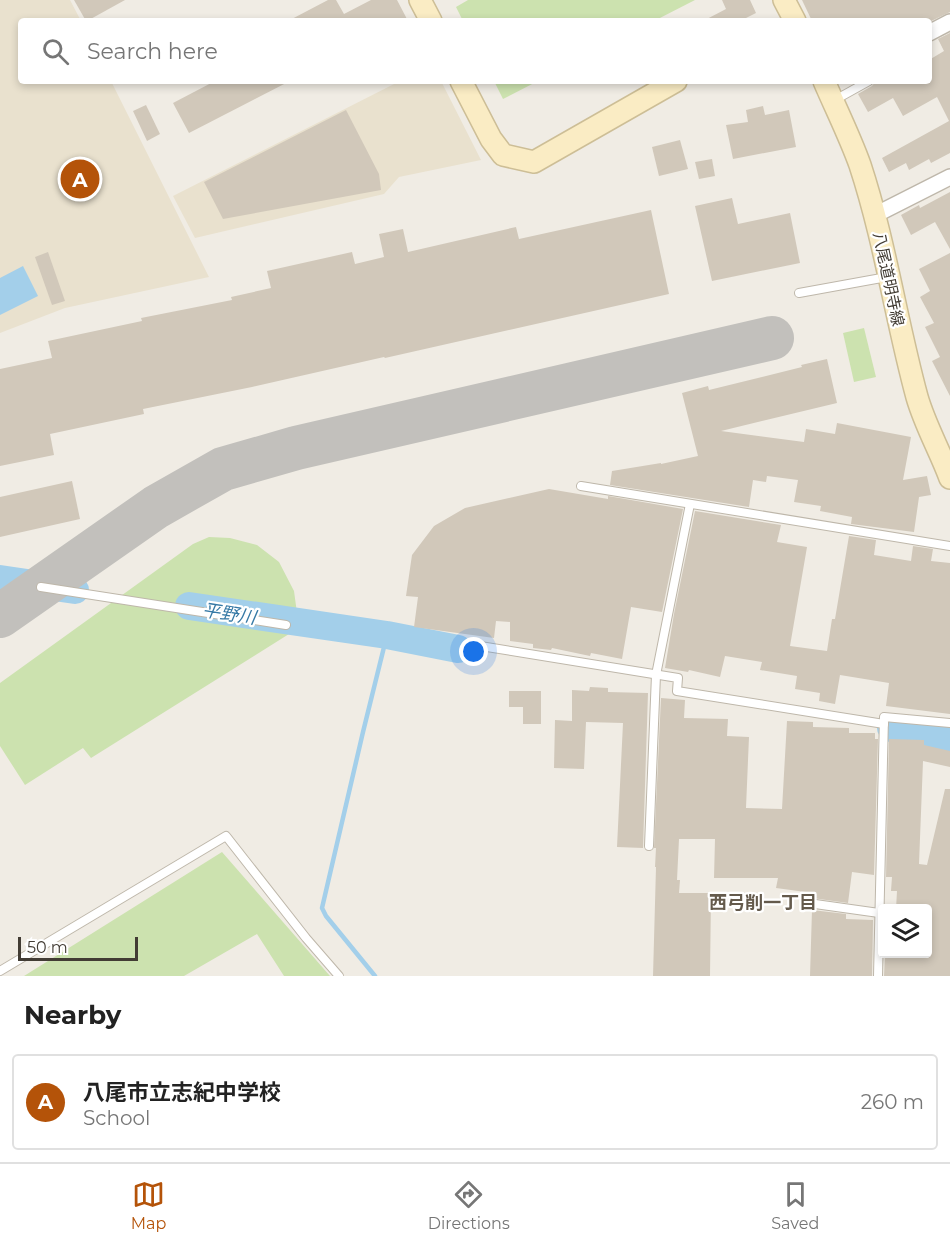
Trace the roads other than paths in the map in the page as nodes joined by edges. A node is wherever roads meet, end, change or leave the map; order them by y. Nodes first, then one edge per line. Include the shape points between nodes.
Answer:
1 (420, 0) edge
2 (429, 18) edge
3 (950, 22) edge
4 (932, 31) edge
5 (462, 84) edge
6 (671, 84) edge
7 (825, 84) edge
8 (864, 84) edge
9 (833, 101) junction
10 (950, 177) edge
11 (875, 215) junction
12 (888, 277) junction
13 (799, 293) dead end
14 (948, 468) edge
15 (581, 486) dead end
16 (690, 504) junction
17 (950, 546) edge
18 (41, 587) dead end
19 (286, 625) dead end
20 (468, 644) dead end
21 (656, 675) junction
22 (884, 723) junction
23 (950, 723) edge
24 (649, 846) dead end
25 (808, 903) dead end
26 (879, 904) edge
27 (878, 913) edge
28 (878, 958) edge
29 (0, 971) edge
30 (339, 976) edge
31 (878, 976) edge

1 - 2 main road
3 - 4 street
5 - 6 main road via 490,139 503,155 534,162
7 - 9 main road, 八尾道明寺線
8 - 9 lane
9 - 11 main road, 八尾道明寺線 via 860,164
10 - 11 street
11 - 12 main road, 八尾道明寺線
12 - 13 lane
12 - 14 main road, 八尾道明寺線 via 918,400
15 - 16 lane
16 - 17 lane
16 - 21 lane
18 - 19 lane
20 - 21 lane
21 - 22 lane via 678,678 677,692
21 - 24 lane
22 - 23 lane via 884,717
22 - 26 lane
25 - 27 lane
28 - 31 lane
29 - 30 lane via 226,836

